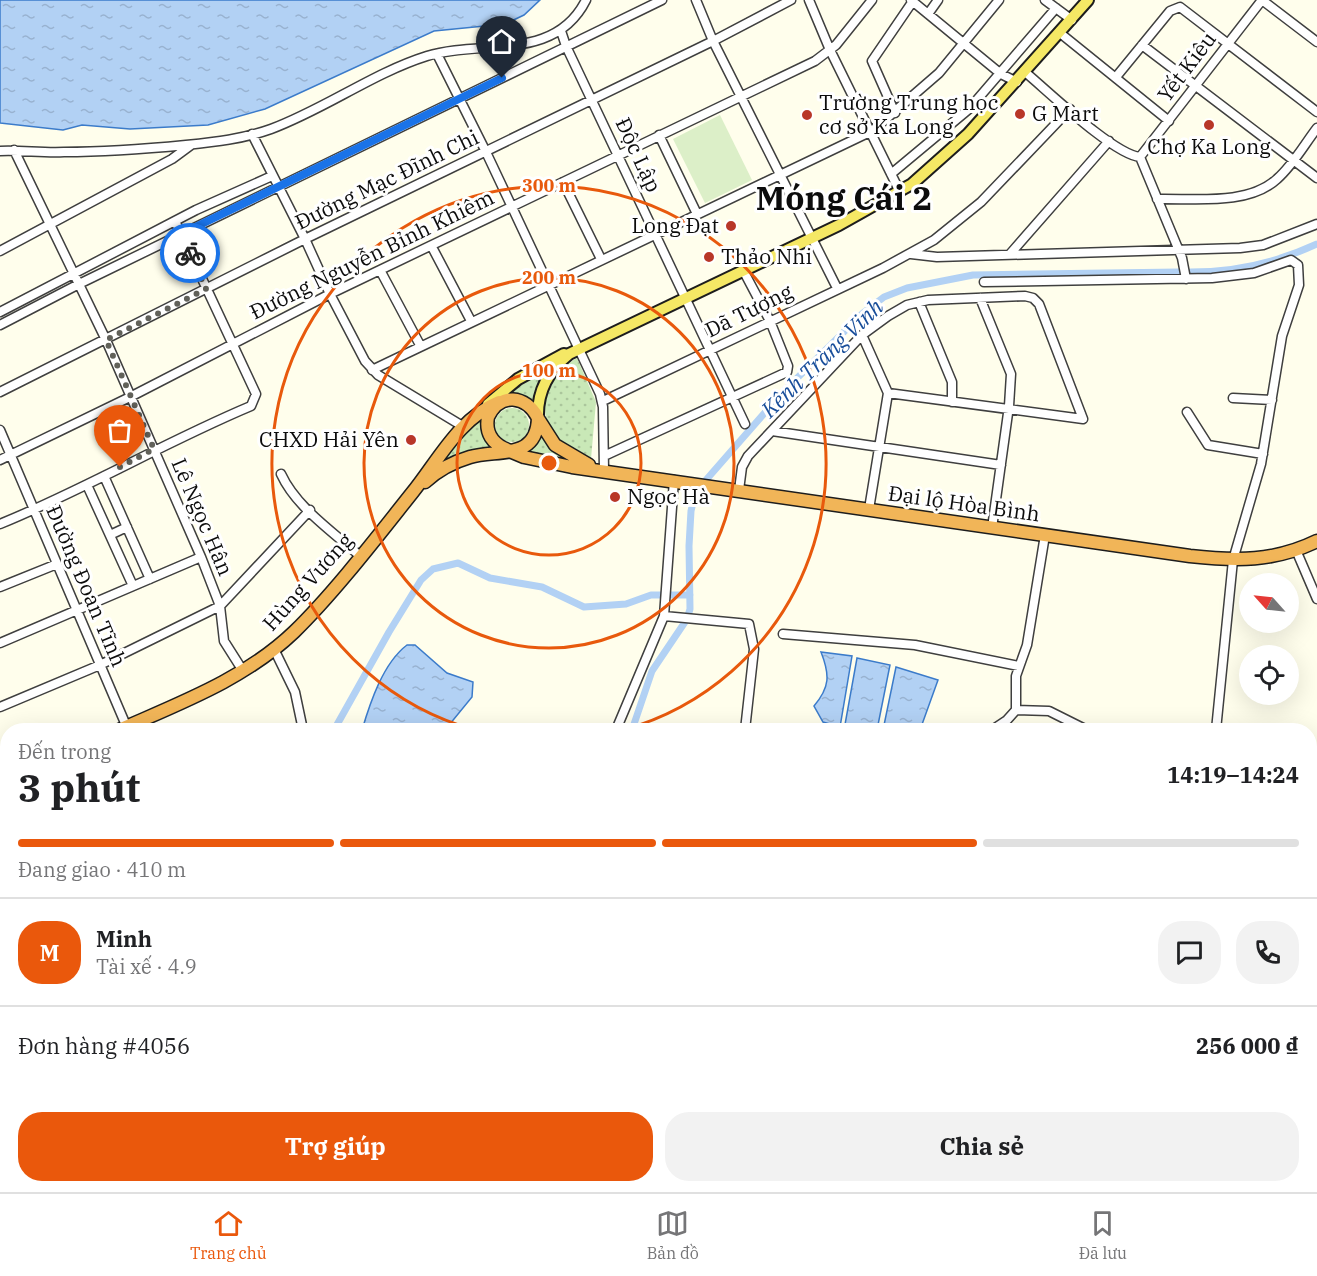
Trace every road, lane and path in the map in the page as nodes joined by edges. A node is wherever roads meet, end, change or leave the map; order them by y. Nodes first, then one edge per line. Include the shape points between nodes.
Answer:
1 (586, 0) edge
2 (662, 0) edge
3 (696, 0) edge
4 (791, 0) edge
5 (809, 0) edge
6 (872, 0) edge
7 (938, 0) edge
8 (999, 0) edge
9 (1045, 0) edge
10 (1088, 0) edge
11 (1262, 0) edge
12 (912, 1) edge
13 (1056, 8) junction
14 (928, 14) junction
15 (1072, 20) junction
16 (561, 31) junction
17 (1060, 33) junction
18 (713, 41) junction
19 (1317, 42) edge
20 (966, 43) junction
21 (1142, 45) junction
22 (1227, 45) junction
23 (566, 46) junction
24 (830, 50) junction
25 (437, 54) junction
26 (1025, 72) junction
27 (1001, 74) junction
28 (1116, 77) junction
29 (1017, 82) junction
30 (1196, 84) junction
31 (743, 96) junction
32 (460, 100) junction
33 (593, 100) junction
34 (1070, 109) junction
35 (1317, 112) edge
36 (895, 113) junction
37 (1169, 121) junction
38 (1317, 128) edge
39 (872, 131) junction
40 (252, 134) junction
41 (659, 135) junction
42 (1109, 141) junction
43 (192, 144) junction
44 (14, 150) junction
45 (0, 151) edge
46 (486, 152) junction
47 (619, 155) junction
48 (1140, 157) junction
49 (1293, 160) junction
50 (270, 173) junction
51 (781, 174) junction
52 (891, 174) junction
53 (1317, 178) edge
54 (563, 182) junction
55 (277, 188) junction
56 (900, 192) junction
57 (1157, 199) junction
58 (512, 207) junction
59 (697, 214) junction
60 (175, 221) junction
61 (1317, 224) edge
62 (49, 226) junction
63 (656, 233) junction
64 (181, 234) junction
65 (811, 238) junction
66 (305, 239) junction
67 (432, 247) junction
68 (1178, 249) junction
69 (0, 251) edge
70 (911, 254) junction
71 (1010, 254) junction
72 (601, 259) junction
73 (380, 270) junction
74 (744, 270) junction
75 (74, 273) junction
76 (1186, 279) junction
77 (984, 282) dead end
78 (80, 284) junction
79 (550, 286) junction
80 (837, 288) junction
81 (206, 289) junction
82 (330, 294) junction
83 (686, 298) junction
84 (980, 298) junction
85 (919, 302) junction
86 (0, 312) edge
87 (471, 321) junction
88 (770, 321) junction
89 (0, 325) edge
90 (862, 335) junction
91 (106, 340) junction
92 (232, 344) junction
93 (420, 345) junction
94 (579, 348) junction
95 (710, 350) junction
96 (372, 370) junction
97 (511, 384) junction
98 (0, 392) edge
99 (888, 393) junction
100 (130, 397) junction
101 (733, 398) junction
102 (1233, 398) dead end
103 (1272, 400) junction
104 (603, 401) junction
105 (952, 402) junction
106 (496, 405) junction
107 (1009, 410) junction
108 (1188, 412) dead end
109 (475, 416) junction
110 (538, 418) junction
111 (745, 424) dead end
112 (464, 427) junction
113 (0, 430) edge
114 (772, 431) junction
115 (879, 448) junction
116 (154, 449) junction
117 (512, 451) junction
118 (1263, 454) junction
119 (11, 455) junction
120 (604, 456) junction
121 (0, 459) edge
122 (1001, 465) junction
123 (604, 471) junction
124 (281, 474) dead end
125 (104, 476) junction
126 (674, 480) junction
127 (87, 485) junction
128 (414, 490) junction
129 (740, 490) junction
130 (870, 509) junction
131 (34, 510) junction
132 (310, 510) junction
133 (0, 524) edge
134 (127, 527) junction
135 (992, 528) junction
136 (110, 535) junction
137 (1045, 535) junction
138 (1317, 541) edge
139 (1296, 550) junction
140 (360, 556) junction
141 (201, 557) junction
142 (1233, 560) junction
143 (57, 564) junction
144 (150, 579) junction
145 (133, 586) junction
146 (0, 587) edge
147 (1317, 598) edge
148 (220, 606) junction
149 (77, 610) junction
150 (664, 616) junction
151 (783, 634) dead end
152 (0, 643) edge
153 (274, 649) junction
154 (100, 664) junction
155 (1019, 666) junction
156 (243, 671) junction
157 (0, 707) edge
158 (1016, 710) junction
159 (123, 723) edge
160 (137, 723) edge
161 (302, 723) edge
162 (619, 723) edge
163 (746, 723) edge
164 (1002, 723) edge
165 (1073, 723) edge
166 (1217, 723) edge

1 - 16 street
2 - 23 street
3 - 18 street
4 - 18 street, Đường Mạc Đĩnh Chi
5 - 24 street
6 - 24 street, Đường Nguyễn Bỉnh Khiêm
7 - 14 street
8 - 20 street
9 - 13 street
10 - 15 main road
11 - 19 street
11 - 22 street, Yết Kiêu
12 - 14 street
12 - 36 street via 872,61
13 - 15 street
13 - 27 street
14 - 20 street
15 - 17 main road
16 - 23 street, Độc Lập
16 - 25 street via 528,43
17 - 26 main road
17 - 28 street
18 - 31 street
18 - 33 street, Đường Mạc Đĩnh Chi
20 - 27 street
20 - 36 street
21 - 22 street via 1177,6
21 - 28 street
21 - 30 street
22 - 30 street, Yết Kiêu
22 - 35 street
23 - 32 street
23 - 33 street, Độc Lập
24 - 31 street, Đường Nguyễn Bỉnh Khiêm
24 - 39 street
25 - 32 street
25 - 40 street via 298,118
26 - 29 main road
26 - 34 street
27 - 29 street
27 - 52 street via 969,109
28 - 37 street
29 - 56 main road via 946,155
30 - 37 street, Yết Kiêu
30 - 49 street
31 - 41 street, Đường Nguyễn Bỉnh Khiêm
31 - 51 street
32 - 46 street
32 - 55 street
33 - 46 street, Đường Mạc Đĩnh Chi
33 - 47 street, Độc Lập
34 - 42 street
34 - 70 street, Dã Tượng via 981,202 947,231
36 - 39 street
37 - 48 street, Yết Kiêu
38 - 49 street
39 - 51 street
39 - 52 street
40 - 43 street
40 - 50 street
41 - 47 street, Đường Nguyễn Bỉnh Khiêm
41 - 59 street
42 - 48 street
42 - 71 street
43 - 44 street via 88,152
43 - 62 street via 172,159
44 - 45 street
44 - 62 street, Lê Ngọc Hân
46 - 58 street
46 - 66 street, Đường Mạc Đĩnh Chi
47 - 54 street, Đường Nguyễn Bỉnh Khiêm
47 - 63 street, Độc Lập
48 - 57 street
49 - 53 street
49 - 57 street via 1275,181 1252,194
50 - 55 street
50 - 60 street
51 - 59 street
51 - 65 street
52 - 56 street
54 - 58 street, Đường Nguyễn Bỉnh Khiêm
54 - 72 street
55 - 64 street
55 - 66 street
56 - 65 main road
57 - 68 street
58 - 67 street, Đường Nguyễn Bỉnh Khiêm
58 - 79 street
59 - 63 street
60 - 64 street
60 - 75 street
61 - 68 street via 1263,245
62 - 69 street
62 - 75 street, Lê Ngọc Hân
63 - 72 street
63 - 83 street, Độc Lập
64 - 78 street
64 - 81 street
65 - 74 main road
65 - 80 street
66 - 81 street, Đường Mạc Đĩnh Chi
66 - 82 street
67 - 73 street, Đường Nguyễn Bỉnh Khiêm
67 - 87 street
68 - 71 street
68 - 76 street
70 - 71 street
70 - 80 street, Dã Tượng
72 - 79 street
73 - 82 street, Đường Nguyễn Bỉnh Khiêm
73 - 93 street
74 - 83 main road
74 - 88 street
75 - 78 street, Lê Ngọc Hân
75 - 86 street
76 - 77 street
76 - 103 street via 1254,273 1296,262 1299,285 1282,336
78 - 89 street
78 - 91 street, Lê Ngọc Hân
79 - 87 street
79 - 94 street
80 - 88 street, Dã Tượng
81 - 91 street, Đường Mạc Đĩnh Chi
81 - 92 street
82 - 92 street, Đường Nguyễn Bỉnh Khiêm
82 - 96 street
83 - 94 main road
83 - 95 street, Độc Lập
84 - 85 street
84 - 107 street via 1011,374
84 - 107 street via 1025,296 1039,304 1083,419
85 - 90 street via 907,304
85 - 105 street via 952,382
87 - 93 street
88 - 95 street, Dã Tượng
88 - 101 street via 787,372
90 - 99 street
90 - 114 street
91 - 98 street, Đường Mạc Đĩnh Chi
91 - 100 street, Lê Ngọc Hân
92 - 100 street, Đường Nguyễn Bỉnh Khiêm
92 - 116 street via 256,394 255,401
93 - 96 street
94 - 97 main road
94 - 104 street
94 - 110 main road via 561,360 548,377 540,397
95 - 101 street, Độc Lập
95 - 104 street, Dã Tượng
96 - 112 street
97 - 106 main road
97 - 109 main road
99 - 105 street
99 - 115 street
100 - 116 street, Lê Ngọc Hân
100 - 119 street, Đường Nguyễn Bỉnh Khiêm
101 - 111 street, Độc Lập
101 - 120 street
102 - 103 street
103 - 118 street
104 - 120 street
105 - 107 street
106 - 109 highway
106 - 110 highway via 507,399 522,400
106 - 117 highway via 487,426 493,442
107 - 122 street
108 - 118 street via 1208,445
109 - 112 highway
110 - 117 highway via 532,442
110 - 123 highway via 561,450
112 - 128 highway
113 - 119 street, Đường Đoan Tĩnh
114 - 115 street
114 - 129 street via 742,467
115 - 122 street
115 - 130 street
116 - 125 street
116 - 141 street, Lê Ngọc Hân
117 - 123 highway, Đại lộ Hòa Bình
117 - 128 highway, Đại lộ Hòa Bình via 479,455 446,466
118 - 142 street
119 - 121 street, Đường Nguyễn Bỉnh Khiêm
119 - 131 street, Đường Đoan Tĩnh
120 - 123 street
122 - 135 street
123 - 126 highway, Đại lộ Hòa Bình
124 - 132 street
125 - 127 street
125 - 134 street
126 - 129 highway, Đại lộ Hòa Bình
126 - 150 street
127 - 131 street
127 - 136 street
128 - 140 highway, Hùng Vương
129 - 130 highway, Đại lộ Hòa Bình
130 - 135 highway, Đại lộ Hòa Bình
131 - 133 street
131 - 143 street, Đường Đoan Tĩnh
132 - 140 street
132 - 148 street
134 - 136 street
134 - 144 street
135 - 137 highway, Đại lộ Hòa Bình
136 - 145 street
137 - 142 highway, Đại lộ Hòa Bình
137 - 155 street via 1027,645
138 - 139 highway, Đại lộ Hòa Bình
139 - 142 highway, Đại lộ Hòa Bình via 1267,559
139 - 147 street
140 - 153 highway, Hùng Vương
141 - 144 street
141 - 148 street, Lê Ngọc Hân
142 - 166 street
143 - 146 street
143 - 149 street, Đường Đoan Tĩnh
144 - 145 street
145 - 149 street
148 - 154 street
148 - 156 street, Lê Ngọc Hân via 222,636
149 - 152 street
149 - 154 street, Đường Đoan Tĩnh
150 - 162 street
150 - 163 street via 749,624 754,649
151 - 155 street via 915,645
153 - 156 highway, Hùng Vương
153 - 161 street via 295,692
154 - 157 street
154 - 159 street, Đường Đoan Tĩnh
155 - 158 street
156 - 160 highway, Hùng Vương
158 - 164 street
158 - 165 street via 1049,711

